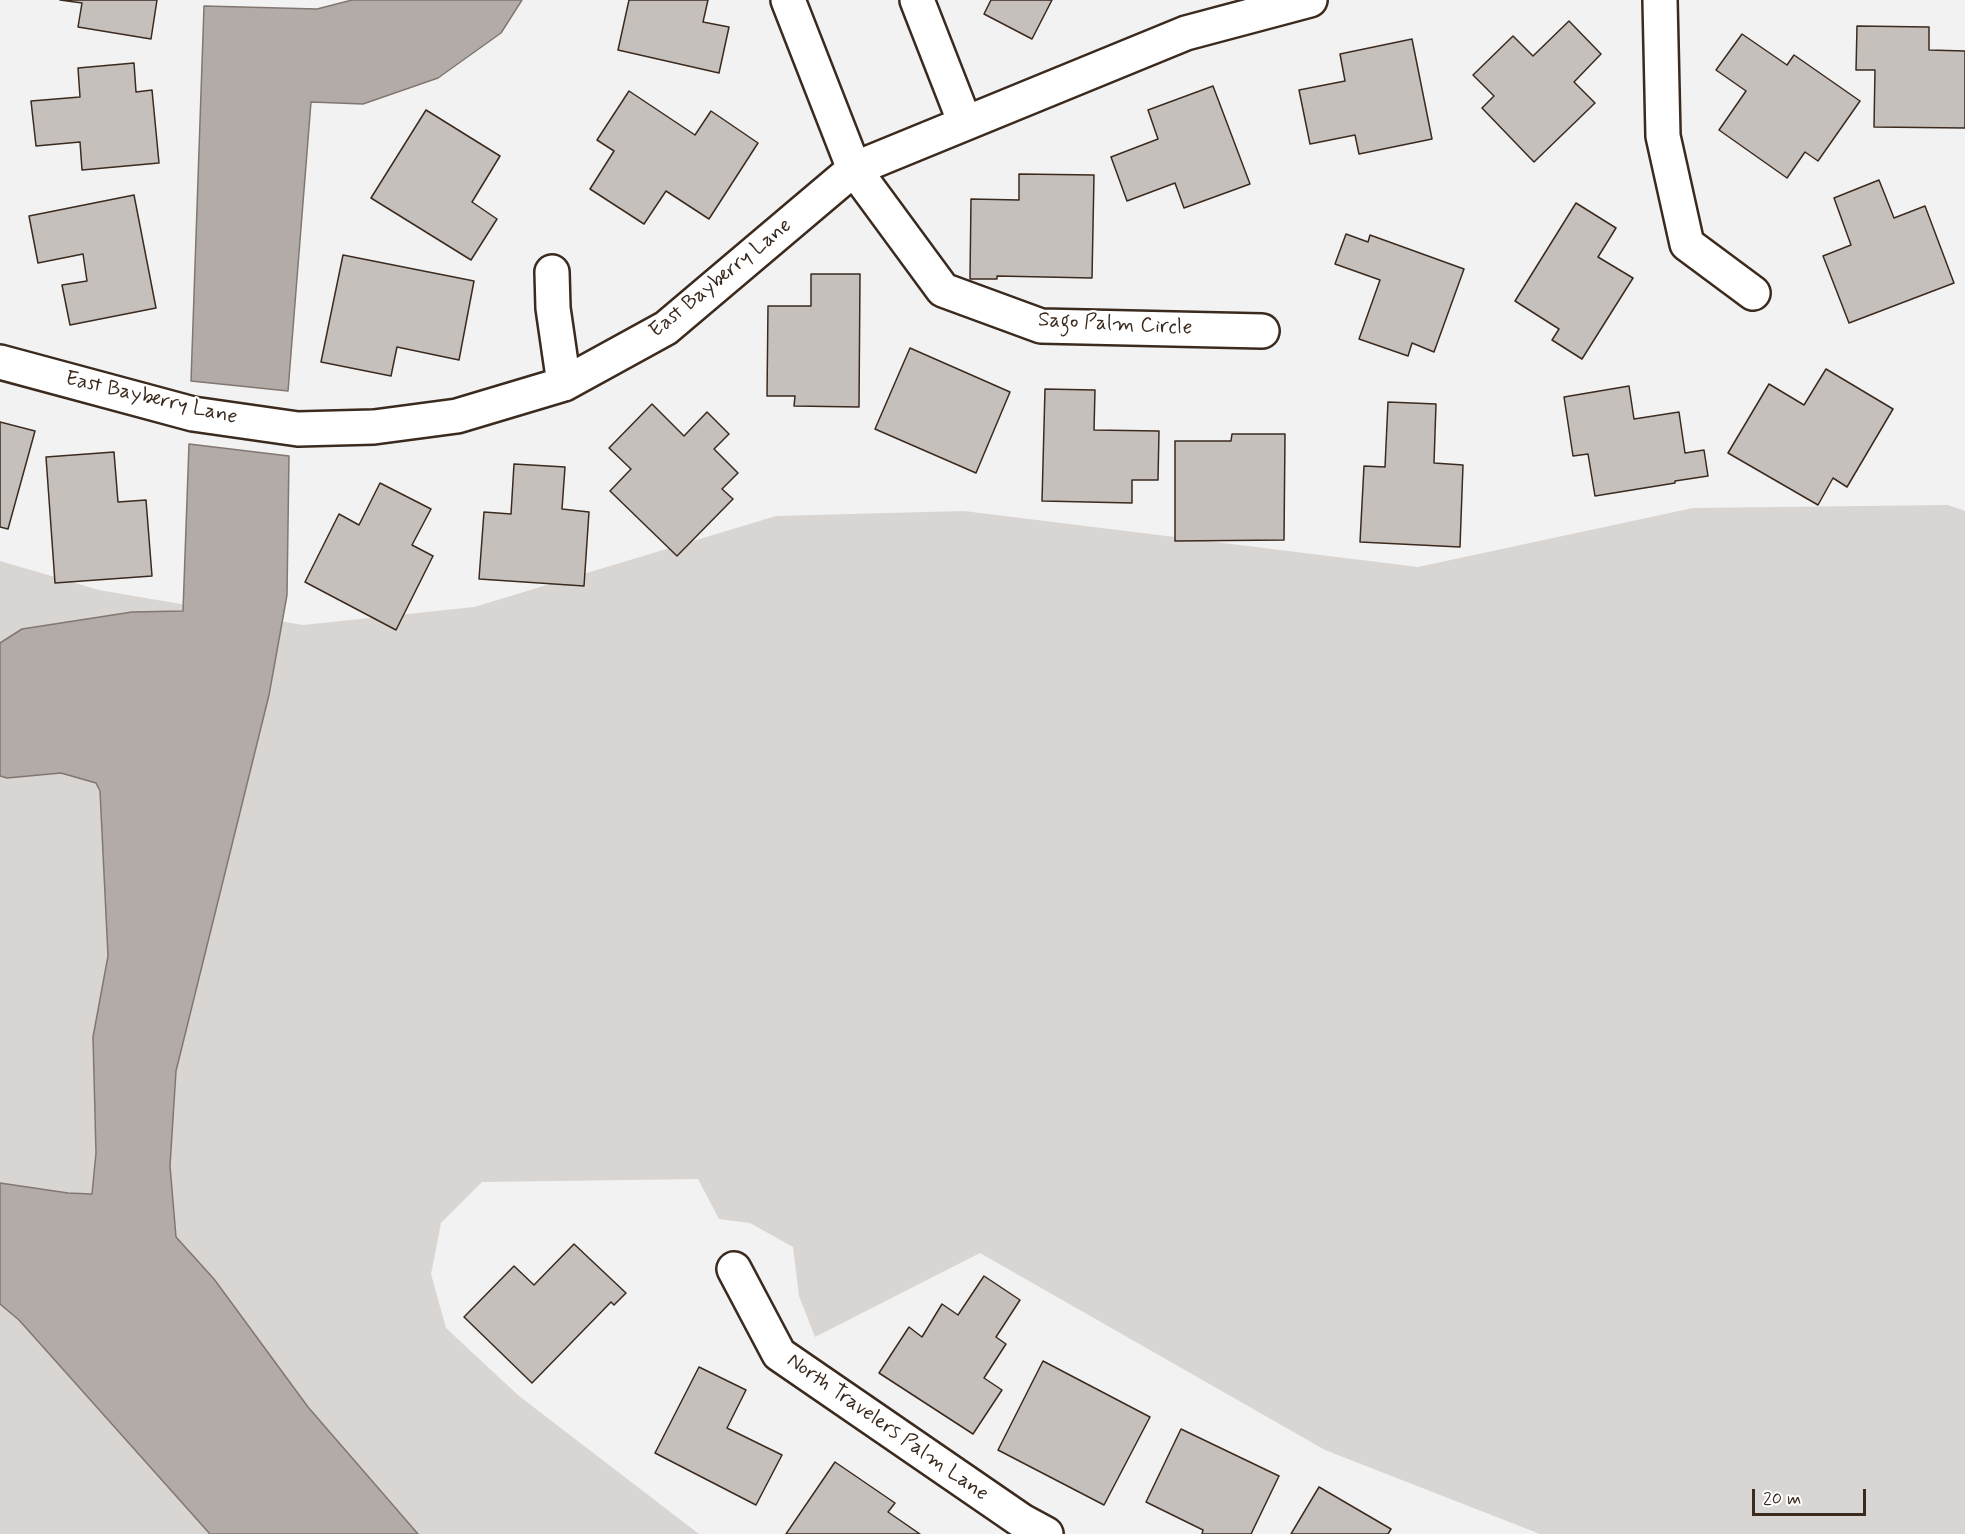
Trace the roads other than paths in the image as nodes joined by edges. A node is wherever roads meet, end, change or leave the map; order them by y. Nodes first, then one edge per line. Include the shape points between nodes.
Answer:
1 (788, 0) edge
2 (916, 0) edge
3 (1310, 0) edge
4 (1660, 0) edge
5 (965, 123) junction
6 (854, 169) junction
7 (552, 272) dead end
8 (1753, 293) dead end
9 (1262, 331) dead end
10 (0, 362) edge
11 (564, 384) junction
12 (734, 1269) dead end
13 (1046, 1534) edge

1 - 6 street, Sago Palm Circle
2 - 5 street
3 - 5 street, East Bayberry Lane via 1186,33
4 - 8 street via 1663,136 1687,244
5 - 6 street, East Bayberry Lane
6 - 9 street, Sago Palm Circle via 944,290 1041,326
6 - 11 street, East Bayberry Lane via 666,328
7 - 11 street
10 - 11 street, East Bayberry Lane via 193,414 298,429 374,427 457,416
12 - 13 street, North Travelers Palm Lane via 779,1354

